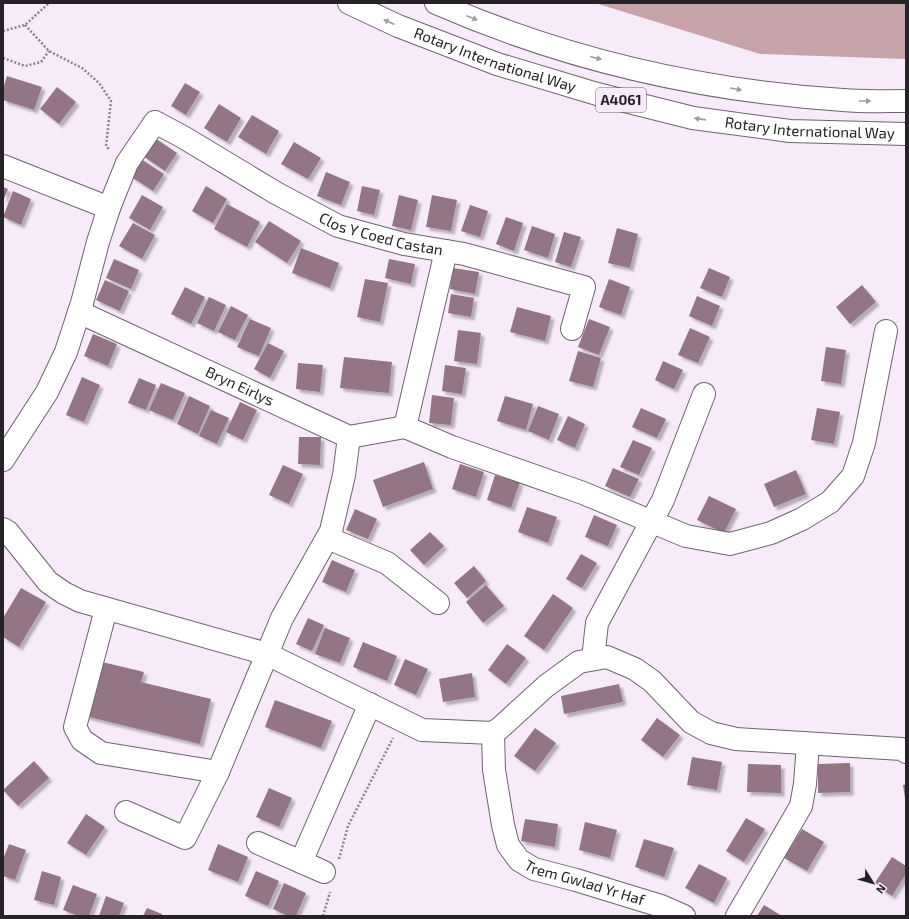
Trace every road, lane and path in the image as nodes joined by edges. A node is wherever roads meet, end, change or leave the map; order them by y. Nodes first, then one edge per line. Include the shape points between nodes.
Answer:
1 (49, 3) edge
2 (349, 3) edge
3 (436, 3) edge
4 (25, 25) junction
5 (3, 32) edge
6 (49, 51) junction
7 (3, 58) edge
8 (906, 101) edge
9 (906, 134) edge
10 (127, 163) junction
11 (3, 166) edge
12 (109, 208) junction
13 (446, 251) junction
14 (79, 312) junction
15 (572, 329) dead end
16 (886, 332) dead end
17 (704, 394) dead end
18 (405, 427) junction
19 (349, 437) junction
20 (5, 452) edge
21 (652, 522) junction
22 (3, 529) edge
23 (328, 538) junction
24 (438, 603) dead end
25 (106, 609) junction
26 (267, 654) junction
27 (593, 659) junction
28 (370, 704) junction
29 (402, 720) junction
30 (492, 733) junction
31 (808, 744) junction
32 (906, 752) edge
33 (218, 772) junction
34 (126, 812) dead end
35 (258, 843) dead end
36 (301, 862) junction
37 (331, 874) junction
38 (323, 916) edge
39 (684, 916) edge
40 (737, 916) edge

1 - 4 path
9 -> 2 street, Rotary International Way / A4061 via 790,131 693,118 597,94 497,64 398,26
3 -> 8 street, Rotary International Way / A4061 via 472,19 557,48 658,75 760,93 844,100
4 - 5 path
4 - 6 path
6 - 7 path via 41,62 25,66
6 - 10 path via 82,68 99,83 111,101 106,146
10 - 12 street
10 - 13 street, Clos Y Coed Castan via 155,122 338,226 404,244
11 - 12 street
12 - 14 street
13 - 15 street, Clos Y Coed Castan via 584,287
13 - 18 street
14 - 19 street, Bryn Eirlys
14 - 20 street via 66,352 47,392
16 - 21 street via 864,443 853,476 830,502 802,519 771,533 730,544 686,536
17 - 21 street
18 - 19 street
18 - 21 street via 452,447 583,493
19 - 23 street via 344,475
21 - 27 street via 597,624
22 - 25 street via 48,582 80,601
23 - 24 street via 387,563
23 - 26 street via 282,618
25 - 26 street
25 - 33 street via 75,727 82,740 101,753
26 - 28 street
26 - 33 street
27 - 30 street via 579,662 546,686
27 - 31 street via 607,657 635,669 652,681 691,722 711,733 736,739
28 - 29 street
28 - 36 street
29 - 30 street via 422,730
29 - 37 path via 348,826
30 - 39 street, Trem Gwlad Yr Haf via 494,770 503,825 508,845 519,860 534,869 661,906
31 - 32 street
31 - 40 street via 801,806
33 - 34 street via 185,838
35 - 36 street
36 - 37 street
37 - 38 path

